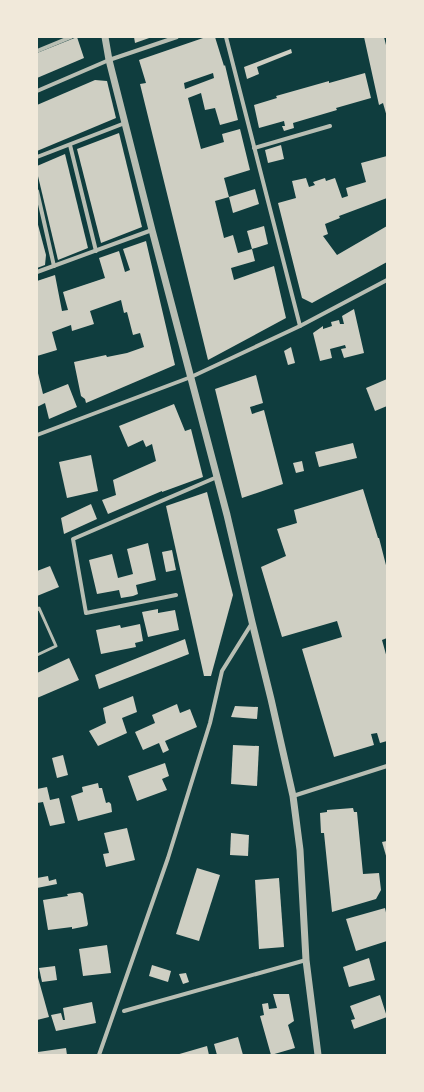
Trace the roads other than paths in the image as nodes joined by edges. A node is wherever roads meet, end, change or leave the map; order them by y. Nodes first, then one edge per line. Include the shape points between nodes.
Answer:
1 (71, 37) edge
2 (105, 37) edge
3 (177, 37) edge
4 (226, 37) edge
5 (37, 51) edge
6 (109, 60) junction
7 (37, 91) edge
8 (125, 123) junction
9 (330, 126) dead end
10 (70, 145) junction
11 (254, 148) junction
12 (37, 157) edge
13 (37, 192) edge
14 (152, 230) junction
15 (96, 251) junction
16 (54, 266) junction
17 (37, 272) edge
18 (387, 280) edge
19 (300, 326) junction
20 (191, 377) junction
21 (37, 435) edge
22 (217, 477) junction
23 (176, 595) dead end
24 (37, 610) edge
25 (252, 622) junction
26 (37, 655) edge
27 (387, 766) edge
28 (293, 796) junction
29 (306, 960) junction
30 (124, 1011) dead end
31 (100, 1055) edge
32 (318, 1055) edge

1 - 5 street
2 - 6 street
3 - 6 street
4 - 11 street
6 - 7 street
6 - 8 street
8 - 10 street
8 - 14 street
9 - 11 street
10 - 12 street
10 - 15 street
11 - 19 street
13 - 16 street
14 - 15 street
14 - 20 street
15 - 16 street
16 - 17 street
18 - 19 street
19 - 20 street
20 - 21 street
20 - 22 street
22 - 23 street via 73,539 86,613
22 - 25 street
24 - 26 lane via 39,608 56,646
25 - 28 street
25 - 31 street via 222,671 210,723 168,858
27 - 28 street
28 - 29 street via 300,850
29 - 30 street
29 - 32 street

